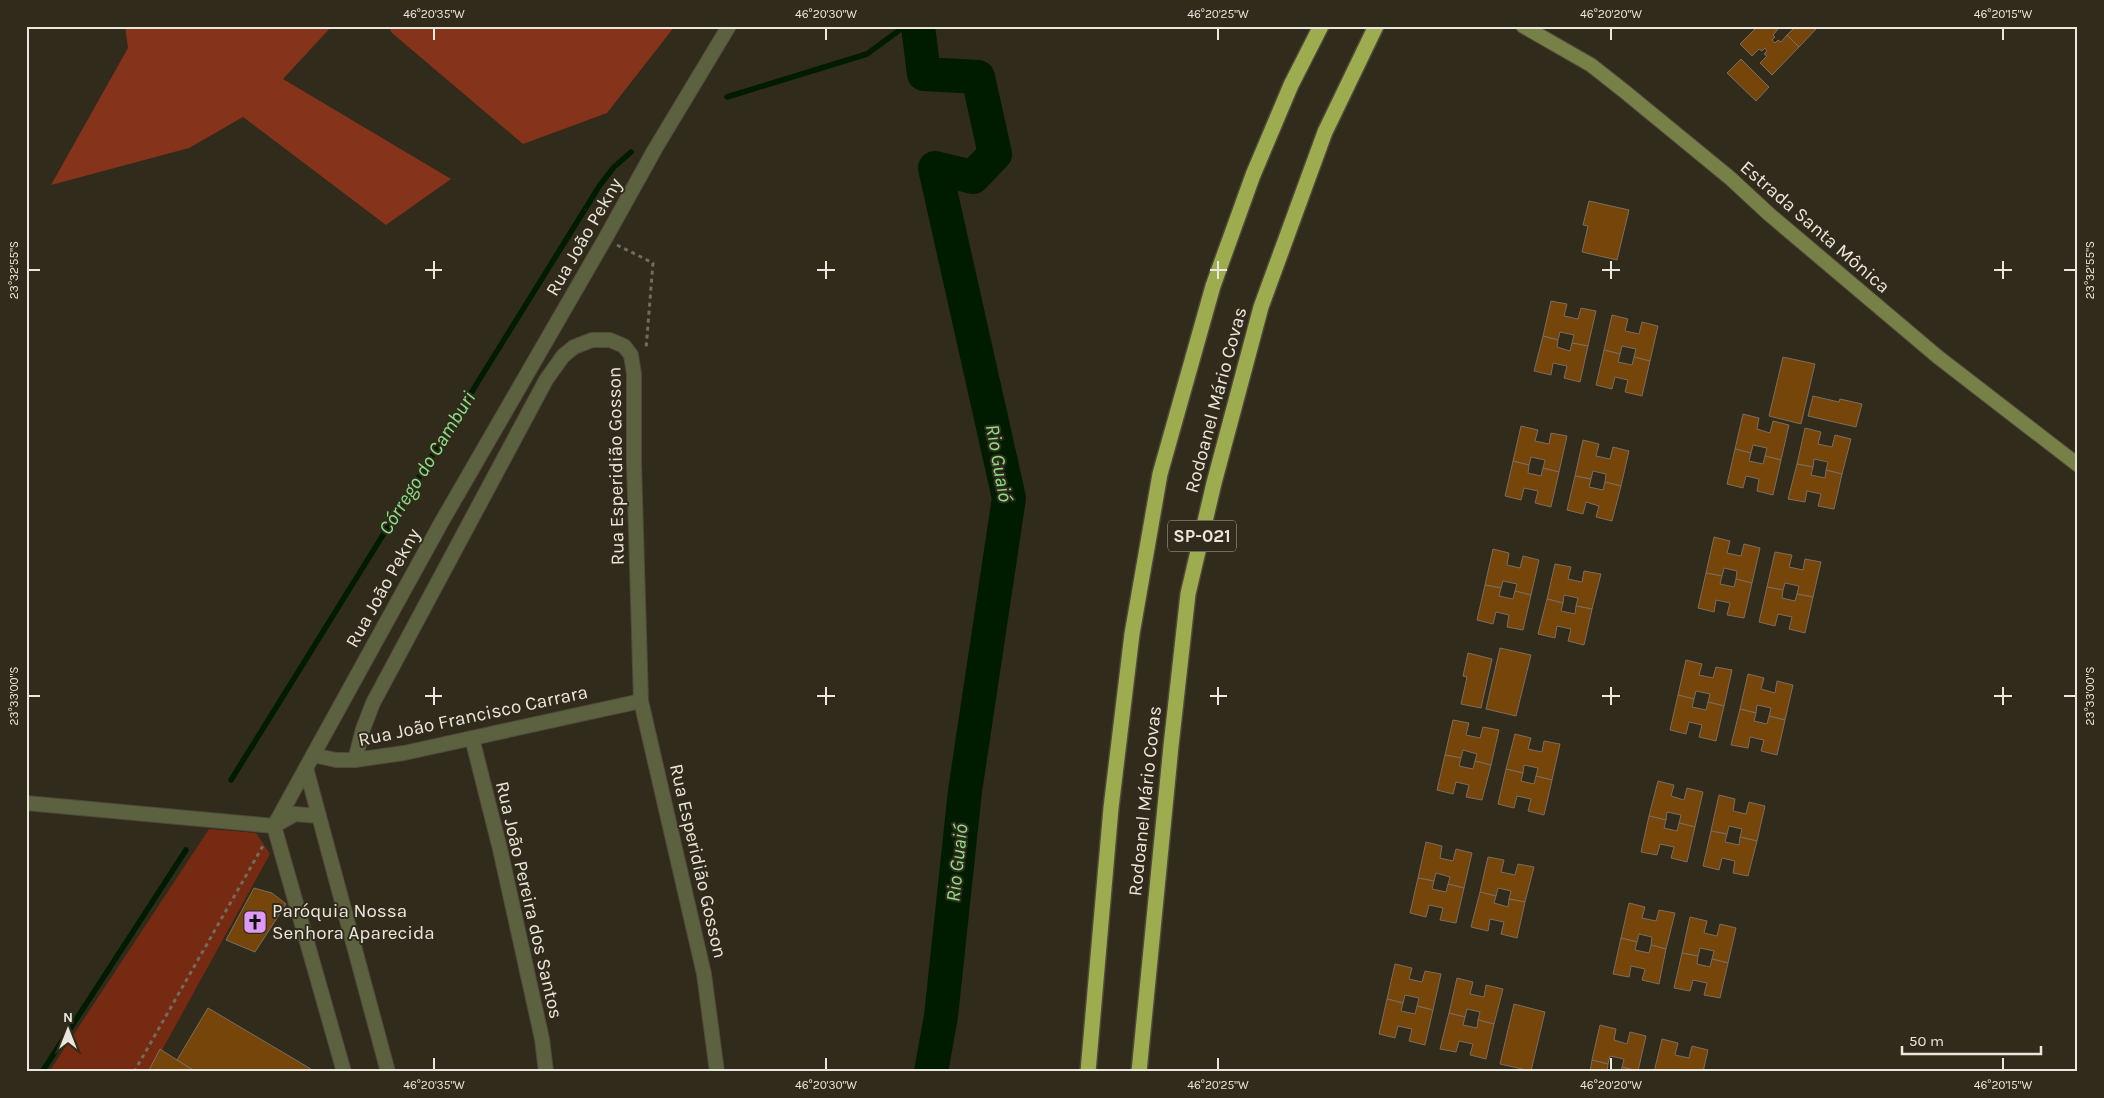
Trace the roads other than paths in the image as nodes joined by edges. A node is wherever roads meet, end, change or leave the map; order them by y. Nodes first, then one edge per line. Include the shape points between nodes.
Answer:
1 (729, 26) edge
2 (1321, 26) edge
3 (1376, 26) edge
4 (1523, 26) edge
5 (2078, 465) edge
6 (641, 701) junction
7 (472, 738) junction
8 (313, 755) junction
9 (355, 760) junction
10 (306, 768) junction
11 (26, 803) edge
12 (319, 816) junction
13 (274, 826) junction
14 (344, 1072) edge
15 (388, 1072) edge
16 (546, 1072) edge
17 (718, 1072) edge
18 (1088, 1072) edge
19 (1139, 1072) edge

1 - 8 street, Rua João Pekny via 441,523
2 - 18 highway, Rodoanel Mário Covas / SP-021 via 1291,85 1216,277 1160,474 1130,654 1111,808
3 - 19 highway, Rodoanel Mário Covas / SP-021 via 1325,132 1261,307 1188,594
4 - 5 main road, Estrada Santa Mônica via 1591,66 1624,91 1938,357
6 - 7 street, Rua João Francisco Carrara
6 - 9 street, Rua Esperidião Gosson via 632,355 624,346 610,340 592,340 562,356 546,380 373,703
6 - 17 street, Rua Esperidião Gosson via 704,974
7 - 9 street, Rua João Francisco Carrara
7 - 16 street, Rua João Pereira dos Santos via 500,849 542,1039
8 - 9 street, Rua João Francisco Carrara
8 - 10 street, Rua João Pekny
10 - 12 street
10 - 13 street, Rua João Pekny
11 - 13 street
12 - 13 street via 295,814
12 - 15 street
13 - 14 street

